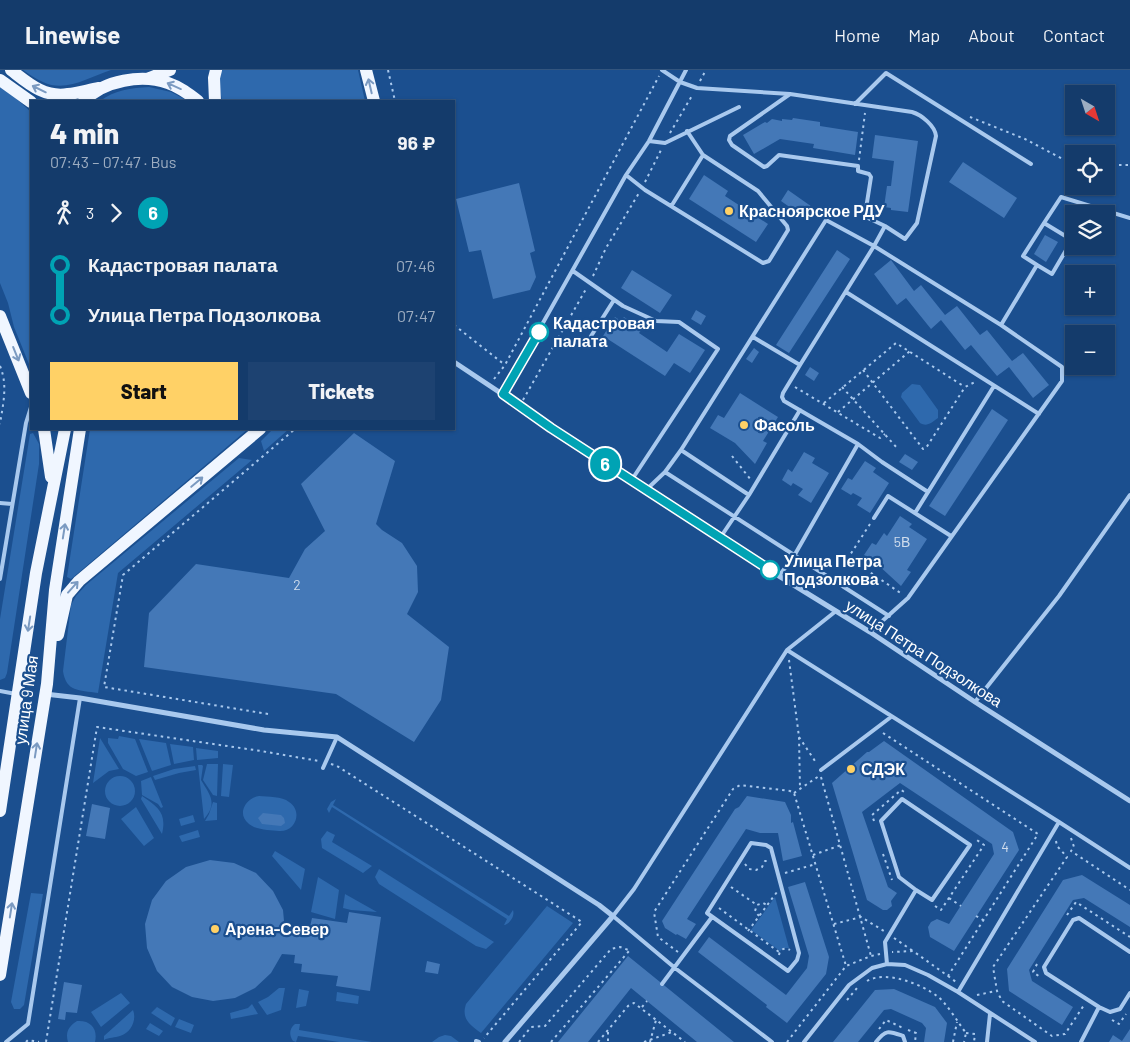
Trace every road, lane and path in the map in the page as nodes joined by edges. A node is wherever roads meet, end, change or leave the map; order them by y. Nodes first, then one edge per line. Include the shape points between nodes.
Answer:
1 (11, 70) edge
2 (170, 70) edge
3 (216, 70) edge
4 (366, 70) edge
5 (388, 70) edge
6 (662, 70) edge
7 (686, 70) edge
8 (147, 79) junction
9 (0, 80) edge
10 (680, 82) junction
11 (104, 88) junction
12 (790, 94) junction
13 (86, 100) edge
14 (197, 100) edge
15 (215, 100) edge
16 (374, 100) edge
17 (395, 100) edge
18 (30, 101) edge
19 (855, 104) junction
20 (866, 106) junction
21 (739, 107) dead end
22 (965, 114) dead end
23 (687, 131) junction
24 (649, 141) junction
25 (703, 155) junction
26 (1065, 160) edge
27 (1031, 164) dead end
28 (1115, 165) edge
29 (1130, 165) edge
30 (858, 166) junction
31 (626, 175) junction
32 (672, 205) junction
33 (626, 214) dead end
34 (1130, 218) edge
35 (1044, 223) junction
36 (885, 226) junction
37 (874, 246) junction
38 (1037, 265) junction
39 (573, 271) junction
40 (590, 283) junction
41 (846, 292) junction
42 (614, 300) junction
43 (0, 316) edge
44 (1001, 325) junction
45 (455, 326) edge
46 (753, 337) junction
47 (586, 344) dead end
48 (910, 352) junction
49 (455, 363) edge
50 (505, 365) junction
51 (800, 365) junction
52 (0, 366) edge
53 (863, 370) junction
54 (982, 379) junction
55 (789, 383) junction
56 (873, 383) junction
57 (489, 386) junction
58 (994, 386) junction
59 (842, 387) junction
60 (965, 387) junction
61 (30, 391) edge
62 (503, 394) junction
63 (853, 400) junction
64 (522, 402) dead end
65 (824, 403) junction
66 (30, 410) edge
67 (800, 410) junction
68 (838, 412) junction
69 (1039, 414) junction
70 (666, 418) dead end
71 (672, 421) junction
72 (0, 424) edge
73 (44, 430) edge
74 (65, 430) edge
75 (80, 430) edge
76 (259, 430) edge
77 (293, 430) edge
78 (885, 434) junction
79 (858, 444) junction
80 (898, 449) dead end
81 (681, 450) junction
82 (732, 456) dead end
83 (665, 472) junction
84 (631, 481) junction
85 (755, 485) junction
86 (53, 490) junction
87 (646, 490) junction
88 (928, 492) junction
89 (749, 495) junction
90 (1130, 495) edge
91 (0, 503) edge
92 (12, 504) junction
93 (915, 513) junction
94 (735, 517) junction
95 (874, 518) joint
96 (951, 536) junction
97 (720, 538) junction
98 (794, 556) junction
99 (779, 576) junction
100 (0, 579) edge
101 (908, 598) junction
102 (836, 611) junction
103 (889, 616) junction
104 (870, 632) junction
105 (787, 650) junction
106 (46, 689) junction
107 (0, 691) edge
108 (18, 694) junction
109 (80, 698) junction
110 (975, 702) junction
111 (268, 714) dead end
112 (891, 717) junction
113 (880, 731) dead end
114 (337, 737) junction
115 (799, 737) junction
116 (324, 762) junction
117 (323, 768) dead end
118 (820, 773) junction
119 (800, 789) junction
120 (794, 793) junction
121 (908, 795) dead end
122 (1130, 801) edge
123 (0, 811) edge
124 (1059, 822) junction
125 (875, 824) dead end
126 (1067, 834) dead end
127 (969, 835) dead end
128 (1057, 837) dead end
129 (841, 845) junction
130 (1071, 851) junction
131 (883, 852) dead end
132 (813, 855) junction
133 (1067, 857) junction
134 (767, 861) dead end
135 (744, 863) dead end
136 (816, 864) junction
137 (1130, 868) edge
138 (778, 875) junction
139 (725, 883) junction
140 (896, 883) dead end
141 (781, 886) junction
142 (916, 890) junction
143 (1130, 890) edge
144 (776, 894) junction
145 (949, 898) junction
146 (778, 903) dead end
147 (715, 905) dead end
148 (756, 905) junction
149 (767, 905) junction
150 (933, 906) dead end
151 (961, 906) dead end
152 (613, 916) junction
153 (759, 916) junction
154 (976, 916) dead end
155 (712, 917) junction
156 (861, 917) junction
157 (1066, 918) dead end
158 (983, 920) junction
159 (834, 924) junction
160 (888, 924) dead end
161 (749, 930) junction
162 (884, 932) dead end
163 (1130, 937) edge
164 (742, 939) junction
165 (789, 941) dead end
166 (780, 952) junction
167 (1130, 952) edge
168 (886, 953) junction
169 (684, 956) junction
170 (872, 956) junction
171 (780, 960) dead end
172 (887, 964) junction
173 (1038, 964) dead end
174 (846, 966) junction
175 (675, 968) junction
176 (0, 975) edge
177 (948, 976) junction
178 (1040, 976) dead end
179 (865, 983) dead end
180 (662, 984) dead end
181 (961, 985) junction
182 (858, 987) dead end
183 (997, 991) junction
184 (958, 992) junction
185 (1130, 993) edge
186 (847, 1001) dead end
187 (647, 1002) dead end
188 (1099, 1007) junction
189 (1130, 1007) edge
190 (642, 1008) junction
191 (1089, 1009) dead end
192 (990, 1014) junction
193 (1110, 1018) dead end
194 (656, 1020) junction
195 (957, 1021) junction
196 (608, 1031) junction
197 (672, 1032) junction
198 (966, 1033) junction
199 (479, 1041) edge
200 (650, 1041) edge
201 (6, 1042) edge
202 (26, 1042) edge
203 (39, 1042) edge
204 (46, 1042) edge
205 (506, 1042) edge
206 (519, 1042) edge
207 (551, 1042) edge
208 (598, 1042) edge
209 (608, 1042) edge
210 (644, 1042) edge
211 (684, 1042) edge
212 (772, 1042) edge
213 (787, 1042) edge
214 (804, 1042) edge
215 (876, 1042) edge
216 (905, 1042) edge
217 (954, 1042) edge
218 (964, 1042) edge
219 (974, 1042) edge
220 (987, 1042) edge
221 (1035, 1042) edge
222 (1081, 1042) edge

11 -> 1 main road via 50,94 38,90
2 - 8 main road
3 - 15 main road
16 -> 4 main road
5 - 17 path
6 - 10 lane
6 - 50 path
7 - 10 lane
8 - 11 main road via 125,80
14 -> 8 main road via 168,83
9 - 18 main road
10 - 12 lane via 697,88
10 - 24 lane
11 - 13 main road
12 - 19 lane
12 - 30 lane via 730,136 732,145 764,167 779,155
19 - 20 lane
19 - 27 lane via 886,73
20 - 30 path
20 - 36 lane via 917,114 936,132 917,223 906,239
21 - 23 lane
22 - 26 path
23 - 24 lane via 665,143
23 - 25 lane
24 - 31 lane
25 - 32 lane
25 - 32 lane via 758,191 787,226 787,233 769,262 762,263
28 - 29 path
30 - 36 lane via 858,171 871,177 865,215
31 - 32 lane
31 - 39 lane
33 - 40 path
34 - 35 lane via 1061,197
35 - 38 lane via 1023,256
35 - 38 lane via 1072,240 1052,274
36 - 37 lane
37 - 41 lane
37 - 44 lane
37 - 46 lane via 826,220
38 - 44 lane
39 - 40 lane
39 - 62 lane
40 - 42 lane
40 - 64 path
41 - 51 lane
41 - 54 lane
42 - 47 lane
42 - 71 lane via 656,321 679,322 718,349
43 -> 61 main road
44 - 69 lane via 1062,367 1062,382
45 - 50 path
46 - 51 lane
46 - 81 lane
48 - 53 path via 896,343
48 - 56 path
48 - 60 path
49 - 57 street, улица Петра Подзолкова
50 - 57 path
51 - 55 lane
52 - 72 path via 5,390
53 - 56 path
53 - 59 path
54 - 58 lane
54 - 60 path
55 - 65 path
55 - 67 lane via 782,398
56 - 60 path via 924,449
56 - 63 path
57 - 62 street, улица Петра Подзолкова
58 - 69 lane
58 - 88 lane
59 - 63 path
59 - 65 path
62 - 84 street, улица Петра Подзолкова
63 - 68 path
63 - 78 path
65 - 68 path
66 - 92 lane
67 - 79 lane
67 - 85 lane
68 - 78 path via 880,438
69 - 96 lane
70 - 71 lane
71 - 84 lane
73 - 86 main road
74 - 86 main road, улица 9 Мая
106 -> 75 main road, улица 9 Мая via 55,590
106 -> 76 main road via 67,595 79,580
77 - 111 path via 123,575 104,687
78 - 80 path
79 - 88 lane
79 - 98 lane
81 - 83 lane
81 - 89 lane
82 - 85 path
83 - 87 lane
83 - 94 lane
84 - 87 street, улица Петра Подзолкова
85 - 89 lane
86 -> 108 main road, улица 9 Мая via 36,573
87 - 97 street, улица Петра Подзолкова
88 - 93 lane
89 - 94 lane
90 - 110 lane via 1059,596
91 - 92 lane
92 - 100 lane
93 - 95 lane via 888,496
93 - 96 lane
94 - 97 lane
94 - 98 lane
95 - 101 path via 850,556
96 - 101 lane
97 - 99 street, улица Петра Подзолкова
98 - 99 lane
98 - 103 lane
99 - 102 street, улица Петра Подзолкова
101 - 103 lane
102 - 104 street, улица Петра Подзолкова
102 - 105 lane
103 - 104 lane
104 - 110 street, улица Петра Подзолкова
105 - 112 lane
105 - 115 path
105 - 152 lane via 634,889
106 - 109 street
176 -> 106 main road, улица 9 Мая
107 - 108 lane
108 - 123 main road, улица 9 Мая
109 - 114 street via 264,730
109 - 201 lane via 28,1024
110 - 122 street, улица Петра Подзолкова
112 - 118 lane
112 - 124 lane
113 - 158 path via 1038,834
114 - 116 lane
114 - 152 street
115 - 118 path
115 - 119 path
116 - 117 lane
116 - 199 path via 337,766 582,922
116 - 204 path via 97,727
118 - 119 path
118 - 129 path
119 - 120 path
120 - 132 path
120 - 169 path via 740,785 733,789 654,912 658,937
121 - 125 path via 901,790 872,815
124 - 137 lane
124 - 181 lane
126 - 130 path via 1074,847
127 - 145 path via 984,845
128 - 133 path via 1057,846
129 - 132 path
129 - 156 path
130 - 133 path
130 - 143 path
131 - 140 path via 890,879
132 - 136 path
133 - 183 path via 993,967
134 - 135 path via 756,870 749,869
136 - 138 path
136 - 159 path
138 - 139 lane via 769,846 752,844
138 - 141 lane
138 - 144 path via 771,877
139 - 148 path
139 - 155 lane via 708,910
141 - 144 path
141 - 164 lane via 799,953 790,970 785,971
142 - 142 lane via 932,900 970,845 902,799 881,821 899,877
142 - 168 lane via 885,942
144 - 146 path
144 - 149 path
145 - 150 path via 941,910
145 - 151 path
147 - 161 path
148 - 149 path
148 - 153 path via 755,911
149 - 153 path
152 - 175 lane
152 - 205 street
153 - 161 path
154 - 158 path
155 - 164 lane
155 - 169 lane
156 - 159 path
156 - 170 path
157 - 163 path via 1076,902
158 - 177 path
159 - 174 path
160 - 162 path
161 - 164 path
161 - 166 path
165 - 166 path via 792,952 785,949
166 - 171 path
167 - 188 lane via 1079,918 1073,920 1044,967 1046,973
168 - 170 path
168 - 172 lane
168 - 177 path via 913,951
169 - 175 lane
170 - 174 path
172 - 184 lane via 905,965 928,974
172 - 214 lane via 872,968 849,984
173 - 178 path via 1033,972
174 - 213 path
175 - 180 lane
175 - 212 lane
177 - 181 path
179 - 195 path via 871,979 901,978 938,996
181 - 183 path via 978,996
181 - 184 lane
182 - 186 path
183 - 191 path via 1002,1001 1052,1036 1065,1034 1084,1005
184 - 192 lane
185 - 188 lane via 1120,1009 1110,1012
187 - 190 path
188 - 222 lane
189 - 193 path via 1119,1024
190 - 194 path
190 - 196 path via 634,1003 628,1006
192 - 220 lane
192 - 221 lane
194 - 197 path
194 - 200 path
195 - 198 path
195 - 217 path
196 - 208 path
196 - 209 path
197 - 200 path
197 - 211 path
198 - 218 path
198 - 219 path via 975,1034
200 - 210 path
202 - 203 path
206 - 207 path via 530,1027 545,1026 611,949 620,947 630,951
215 - 216 lane via 882,1034 889,1032 903,1036

